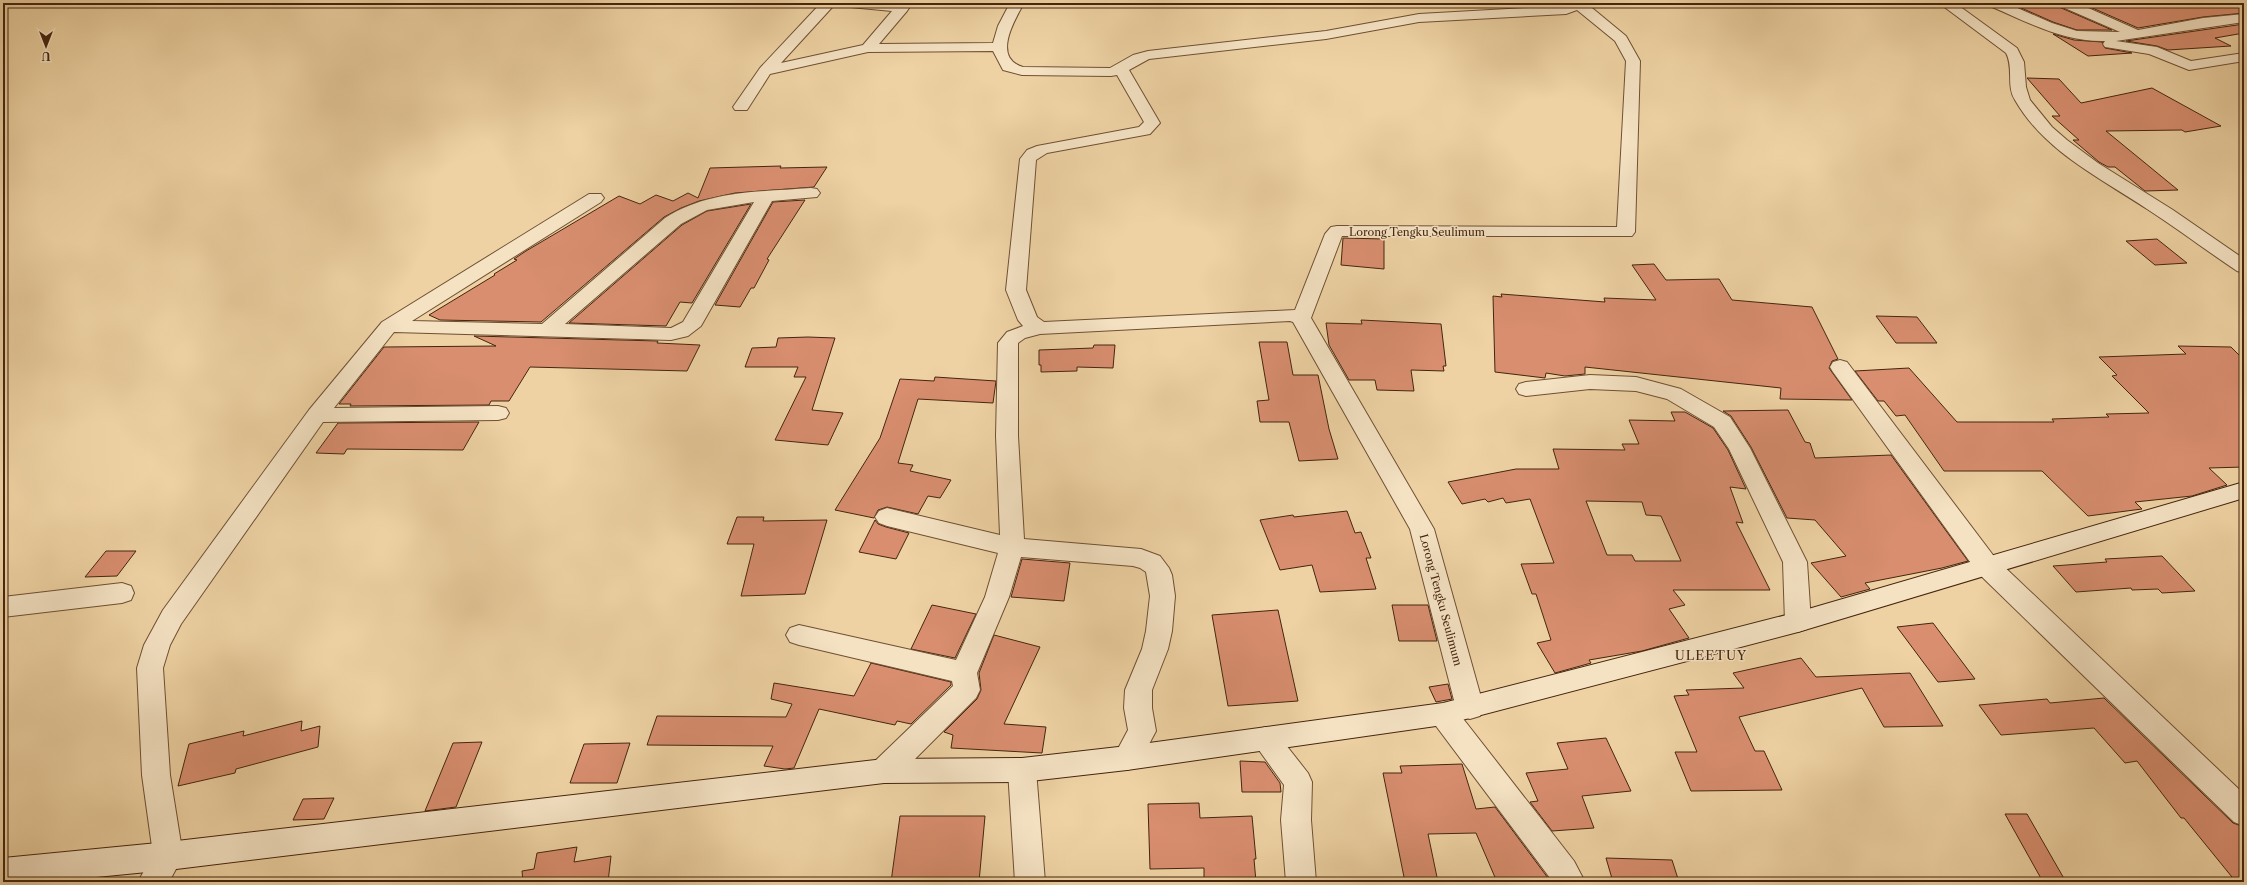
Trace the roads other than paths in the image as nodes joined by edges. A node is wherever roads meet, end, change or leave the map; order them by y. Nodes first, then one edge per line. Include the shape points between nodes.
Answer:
1 (829, 3) edge
2 (850, 3) edge
3 (1017, 3) edge
4 (1946, 3) edge
5 (1995, 3) edge
6 (2065, 3) edge
7 (1579, 8) edge
8 (2243, 10) edge
9 (2136, 33) junction
10 (2080, 36) junction
11 (1000, 47) junction
12 (868, 48) junction
13 (2244, 57) edge
14 (1121, 68) junction
15 (765, 70) junction
16 (741, 107) dead end
17 (811, 193) dead end
18 (766, 197) junction
19 (595, 198) dead end
20 (2244, 267) edge
21 (1301, 318) junction
22 (389, 326) junction
23 (1040, 328) junction
24 (547, 330) junction
25 (1840, 367) dead end
26 (1526, 389) dead end
27 (498, 413) dead end
28 (317, 414) junction
29 (2244, 490) edge
30 (887, 516) dead end
31 (1012, 546) junction
32 (1987, 566) junction
33 (122, 594) dead end
34 (3, 607) edge
35 (1798, 622) junction
36 (800, 635) dead end
37 (964, 672) junction
38 (1470, 708) junction
39 (1443, 714) junction
40 (1265, 739) junction
41 (1127, 758) junction
42 (1022, 770) junction
43 (884, 771) junction
44 (2244, 813) edge
45 (168, 856) junction
46 (3, 872) edge
47 (152, 882) edge
48 (1030, 882) edge
49 (1301, 882) edge
50 (1570, 882) edge

1 - 15 street
2 - 12 street via 902,8
3 - 11 street via 1005,27
4 - 20 street via 2012,51 2017,63 2017,87 2022,100 2046,129 2106,178 2140,197
5 - 10 street
6 - 9 street
7 - 14 street via 1420,18 1326,35 1148,55 1136,58
7 - 21 street, Lorong Tengku Seulimum via 1621,39 1633,60 1625,233 1337,231
8 - 9 street
9 - 10 street
10 - 13 street via 2115,45 2152,50 2189,66
11 - 12 street
11 - 14 street via 1005,64 1017,70 1111,72
12 - 15 street
14 - 23 street via 1152,123 1149,129 1043,149 1033,153 1028,159 1016,286 1028,320
15 - 16 street
17 - 18 street
18 - 24 street via 718,202 700,206 684,214 671,222
18 - 24 street via 690,326 681,332 672,334
19 - 22 street
21 - 23 street via 1292,315
21 - 38 street, Lorong Tengku Seulimum via 1422,528
22 - 24 street
22 - 28 street
23 - 31 street via 1019,332 1011,337 1008,343 1007,436
25 - 32 street
26 - 35 street via 1590,382 1636,384 1674,394 1722,422 1739,448 1795,562
27 - 28 street
28 - 45 street via 172,617 157,645 150,668 156,774
29 - 32 street
30 - 31 street
31 - 37 street via 997,597
31 - 41 street via 1129,557 1147,560 1157,567 1161,582 1160,633 1139,686 1138,713 1142,730
32 - 35 street
32 - 44 street
33 - 34 street
35 - 38 street
36 - 37 street
37 - 43 street via 967,690
38 - 39 street
39 - 40 street
39 - 50 street
40 - 41 street
40 - 49 street via 1298,782 1296,820
41 - 42 street
42 - 43 street
42 - 48 street
43 - 45 street
45 - 46 street
45 - 47 street

